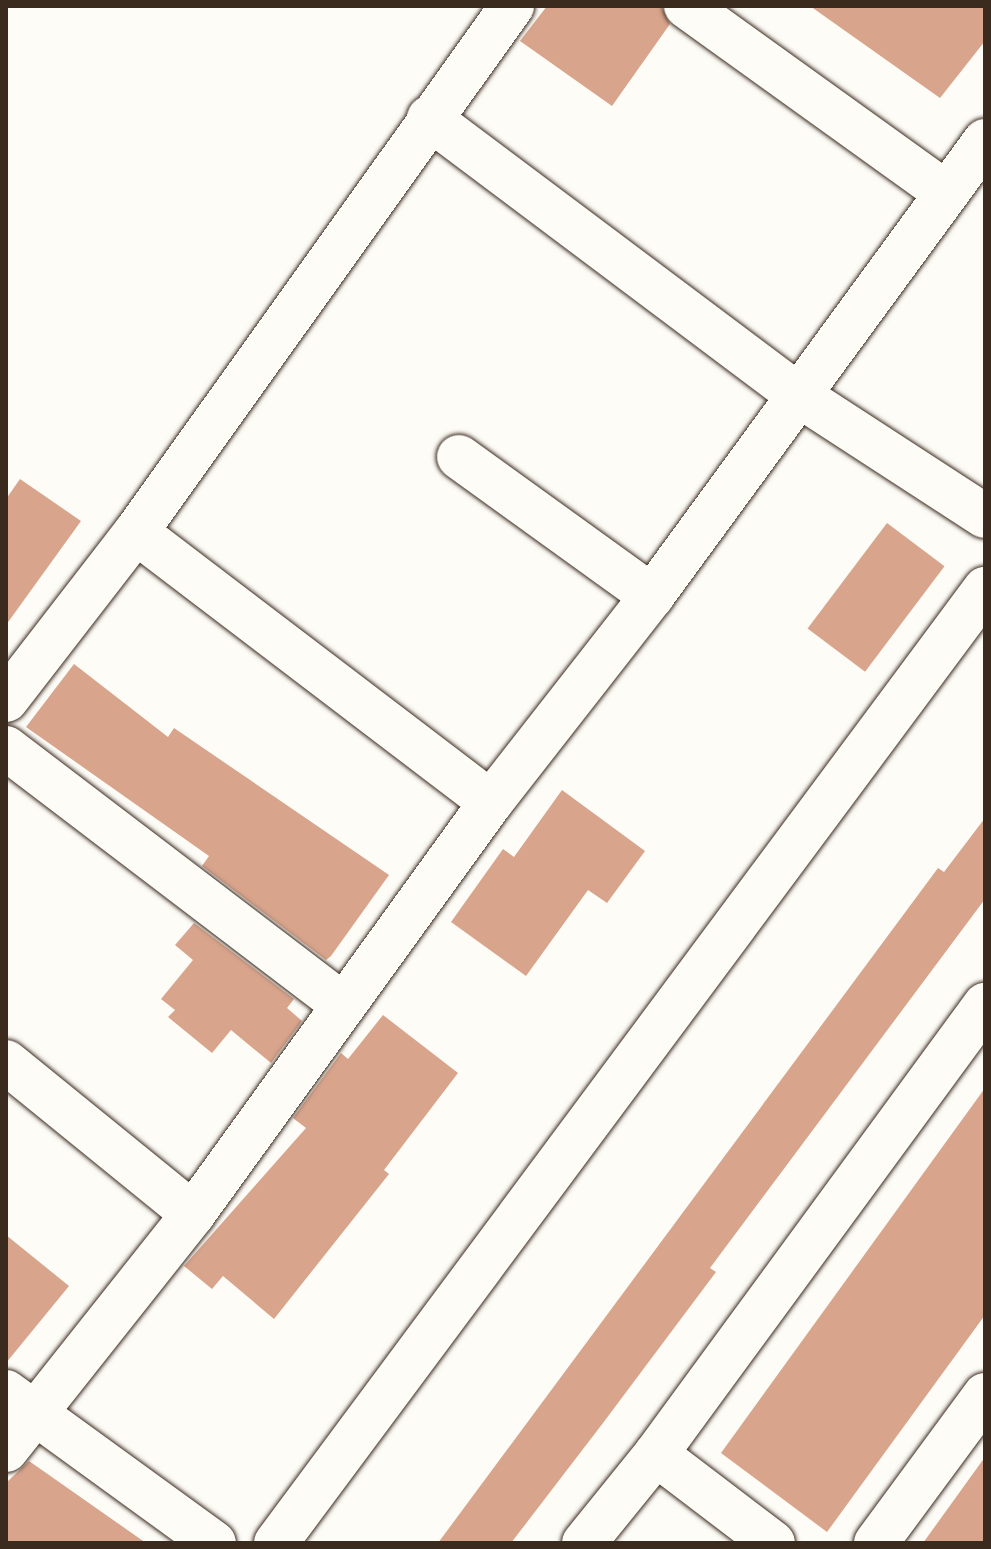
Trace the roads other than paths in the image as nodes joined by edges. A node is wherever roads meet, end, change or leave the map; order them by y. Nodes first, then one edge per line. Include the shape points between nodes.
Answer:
1 (512, 6) edge
2 (686, 6) edge
3 (429, 118) junction
4 (985, 141) edge
5 (946, 193) junction
6 (797, 394) junction
7 (459, 457) dead end
8 (985, 516) edge
9 (136, 532) junction
10 (985, 589) edge
11 (652, 596) junction
12 (6, 700) edge
13 (6, 748) edge
14 (491, 802) junction
15 (342, 1004) junction
16 (985, 1005) edge
17 (6, 1062) edge
18 (193, 1214) junction
19 (985, 1395) edge
20 (19, 1402) edge
21 (6, 1450) edge
22 (656, 1454) junction
23 (214, 1543) edge
24 (276, 1543) edge
25 (584, 1543) edge
26 (773, 1543) edge
27 (876, 1543) edge

1 - 3 street
2 - 5 street
3 - 6 street
3 - 9 street
4 - 5 street
5 - 6 street
6 - 8 street
6 - 11 street
7 - 11 street
9 - 12 street
9 - 14 street
10 - 24 street
11 - 14 street
13 - 15 street
14 - 15 street
15 - 18 street
16 - 22 street
17 - 18 street
18 - 20 street
19 - 27 street
20 - 21 street
20 - 23 street
22 - 25 street
22 - 26 street

